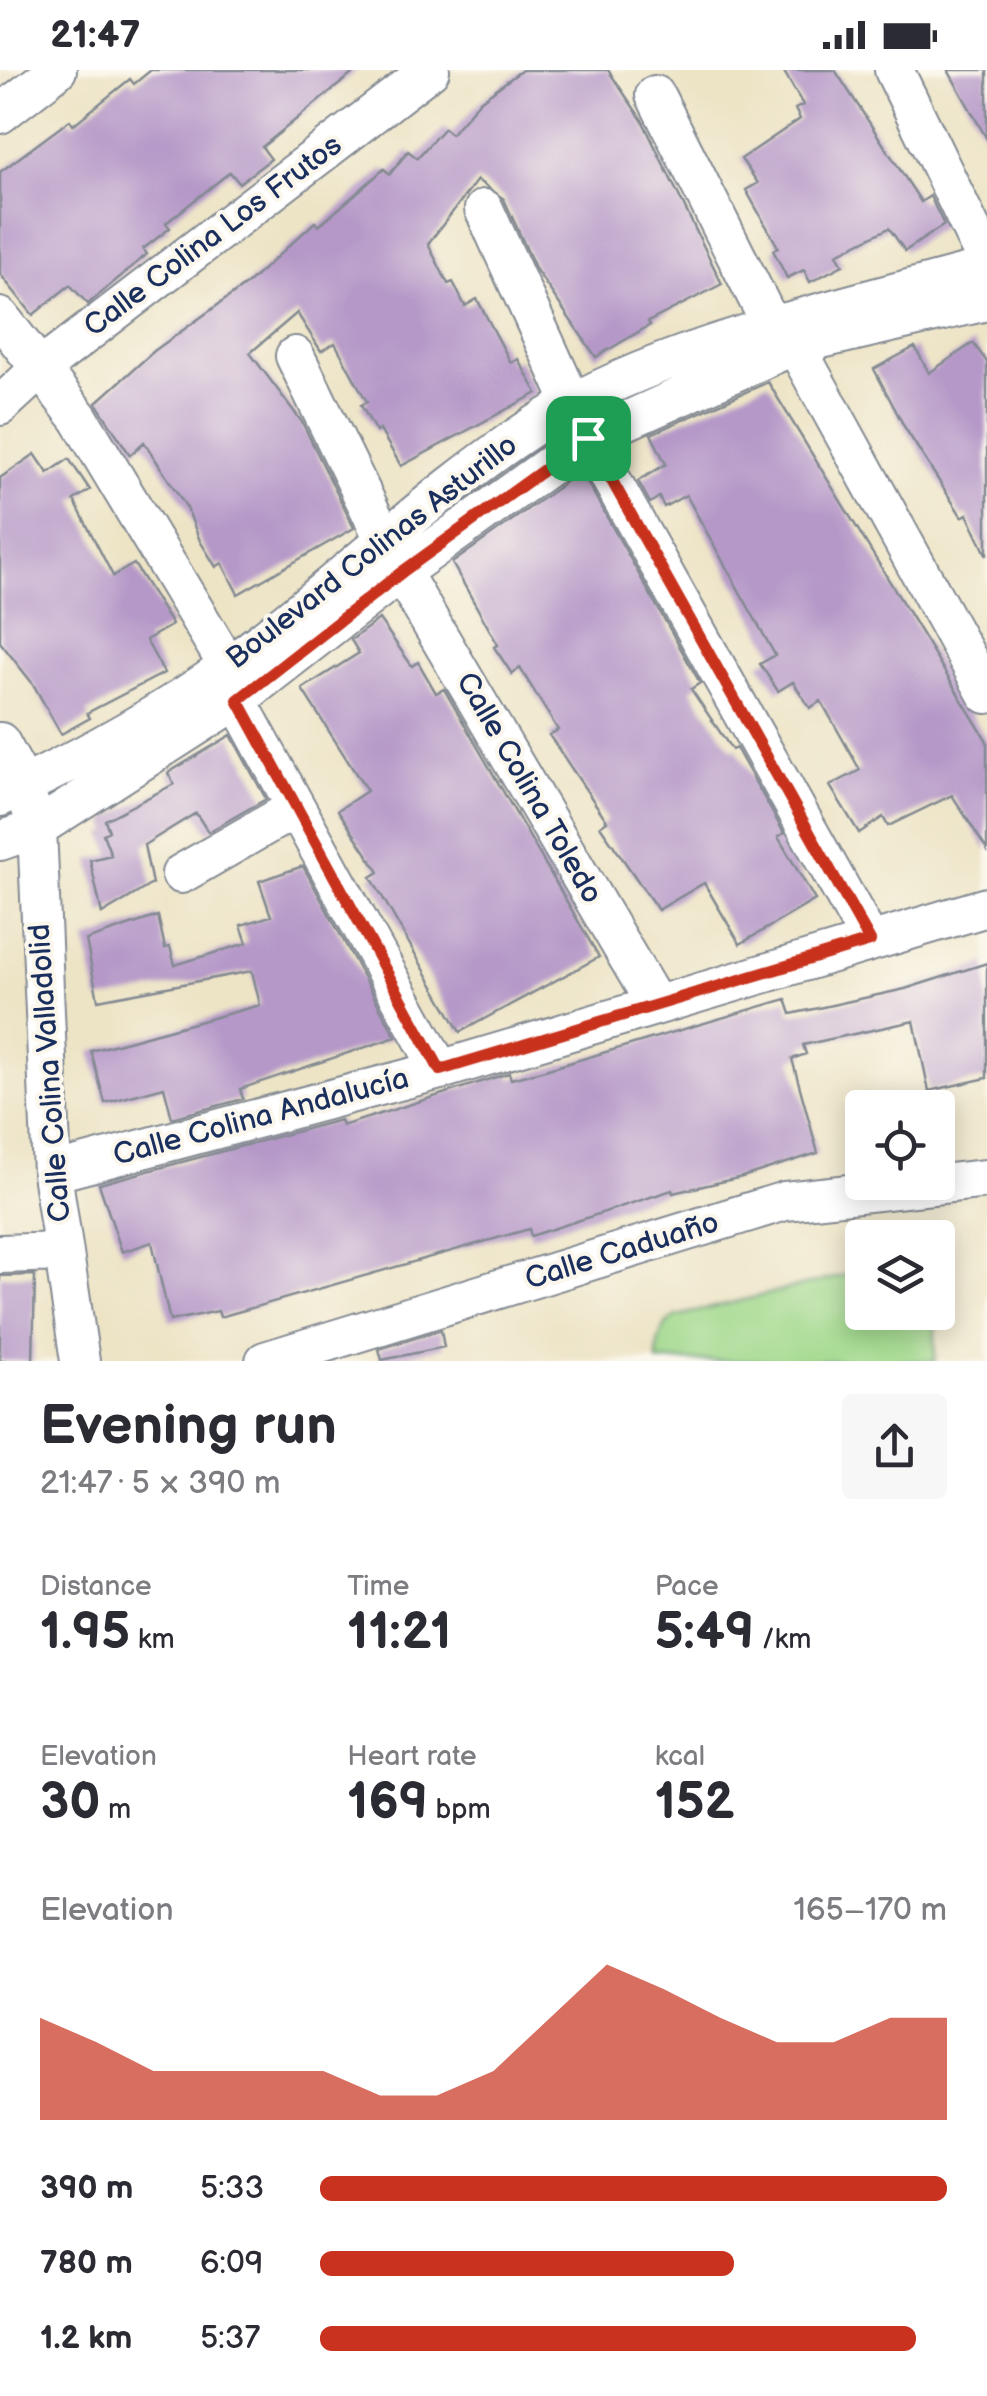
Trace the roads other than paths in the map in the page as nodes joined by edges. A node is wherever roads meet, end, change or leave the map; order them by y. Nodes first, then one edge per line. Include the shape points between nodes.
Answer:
1 (57, 70) edge
2 (430, 70) edge
3 (894, 70) edge
4 (655, 95) dead end
5 (0, 114) edge
6 (484, 209) dead end
7 (987, 265) edge
8 (987, 301) edge
9 (0, 316) edge
10 (784, 337) junction
11 (296, 356) dead end
12 (41, 368) junction
13 (0, 406) edge
14 (580, 421) junction
15 (393, 555) junction
16 (233, 683) junction
17 (987, 694) edge
18 (0, 742) edge
19 (12, 792) edge
20 (294, 809) junction
21 (36, 828) junction
22 (0, 840) edge
23 (182, 874) dead end
24 (987, 907) edge
25 (870, 941) junction
26 (656, 1005) junction
27 (440, 1070) junction
28 (52, 1173) junction
29 (987, 1179) edge
30 (62, 1252) junction
31 (0, 1254) edge
32 (80, 1361) edge
33 (265, 1361) edge

1 - 5 street
2 - 12 street, Calle Colina Los Frutos
3 - 7 street
4 - 10 street
6 - 14 street
7 - 10 street, Boulevard Colinas Asturillo
8 - 10 street, Boulevard Colinas Asturillo
9 - 12 street
10 - 14 street, Boulevard Colinas Asturillo via 714,346
10 - 17 street
11 - 15 street, Calle Colina Toledo
12 - 13 street, Calle Colina Los Frutos
12 - 16 street via 79,418
14 - 15 street, Boulevard Colinas Asturillo via 518,438
14 - 25 street
15 - 16 street, Boulevard Colinas Asturillo
15 - 26 street, Calle Colina Toledo
16 - 19 street, Boulevard Colinas Asturillo
16 - 20 street
16 - 21 street, Boulevard Colinas Asturillo
18 - 19 street, Calle Colina Valladolid
19 - 21 street, Calle Colina Valladolid
20 - 23 street
20 - 27 street
21 - 22 street, Boulevard Colinas Asturillo
21 - 28 street, Calle Colina Valladolid
24 - 25 street, Calle Colina Andalucía
25 - 26 street, Calle Colina Andalucía
26 - 27 street, Calle Colina Andalucía
27 - 28 street, Calle Colina Andalucía
28 - 30 street, Calle Colina Valladolid
29 - 33 street, Calle Caduaño via 785,1202
30 - 31 street
30 - 32 street, Calle Colina Valladolid

